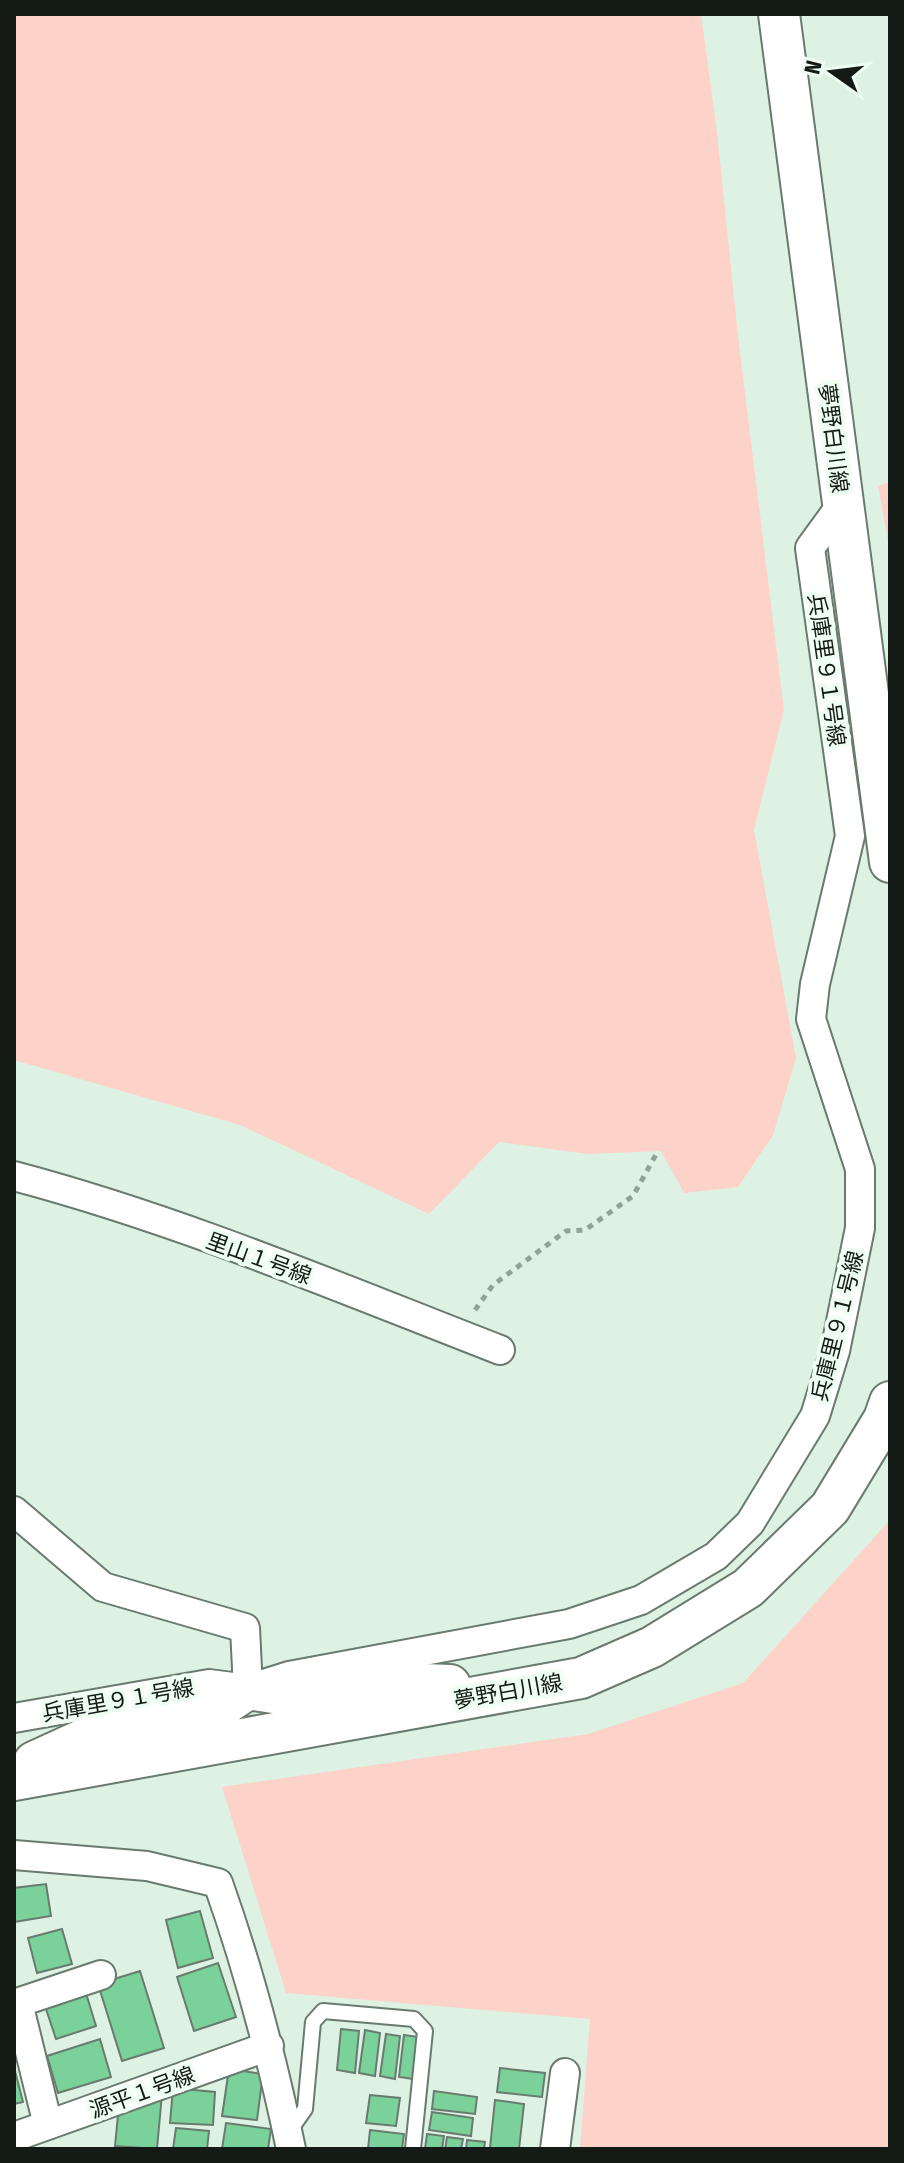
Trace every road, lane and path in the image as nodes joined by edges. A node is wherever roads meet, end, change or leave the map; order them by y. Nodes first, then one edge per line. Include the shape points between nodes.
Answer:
1 (779, 14) edge
2 (842, 504) junction
3 (890, 862) edge
4 (658, 1151) dead end
5 (14, 1176) edge
6 (457, 1333) junction
7 (500, 1350) dead end
8 (890, 1402) edge
9 (14, 1511) edge
10 (522, 1688) junction
11 (248, 1689) junction
12 (14, 1718) edge
13 (14, 1771) edge
14 (14, 1780) edge
15 (14, 1855) edge
16 (101, 1975) dead end
17 (16, 2004) edge
18 (269, 2046) junction
19 (565, 2073) dead end
20 (48, 2125) junction
21 (14, 2137) edge
22 (289, 2141) edge
23 (413, 2149) edge
24 (555, 2149) edge

1 - 2 street, 夢野白川線
2 - 3 street, 夢野白川線
2 - 11 street, 兵庫里９１号線 via 810,548 850,836 811,1019 860,1169 860,1228 835,1351 815,1416 750,1523 716,1556 641,1600 569,1624 289,1676
4 - 6 path via 633,1196 585,1230 566,1231 493,1285
5 - 6 street, 里山１号線 via 163,1223
6 - 7 street, 里山１号線
8 - 10 street, 夢野白川線 via 830,1508 748,1588 652,1647 581,1678
9 - 11 street via 103,1587 245,1628
10 - 11 street via 396,1683 293,1696
10 - 14 street, 夢野白川線
11 - 12 street, 兵庫里９１号線 via 209,1684
11 - 13 street via 218,1709 104,1730
15 - 18 street via 147,1866 218,1883
16 - 17 street
17 - 20 street
18 - 20 street, 源平１号線
18 - 22 street
19 - 24 street
20 - 21 street, 源平１号線
22 - 23 lane via 305,2109 313,2022 323,2011 414,2019 425,2031

